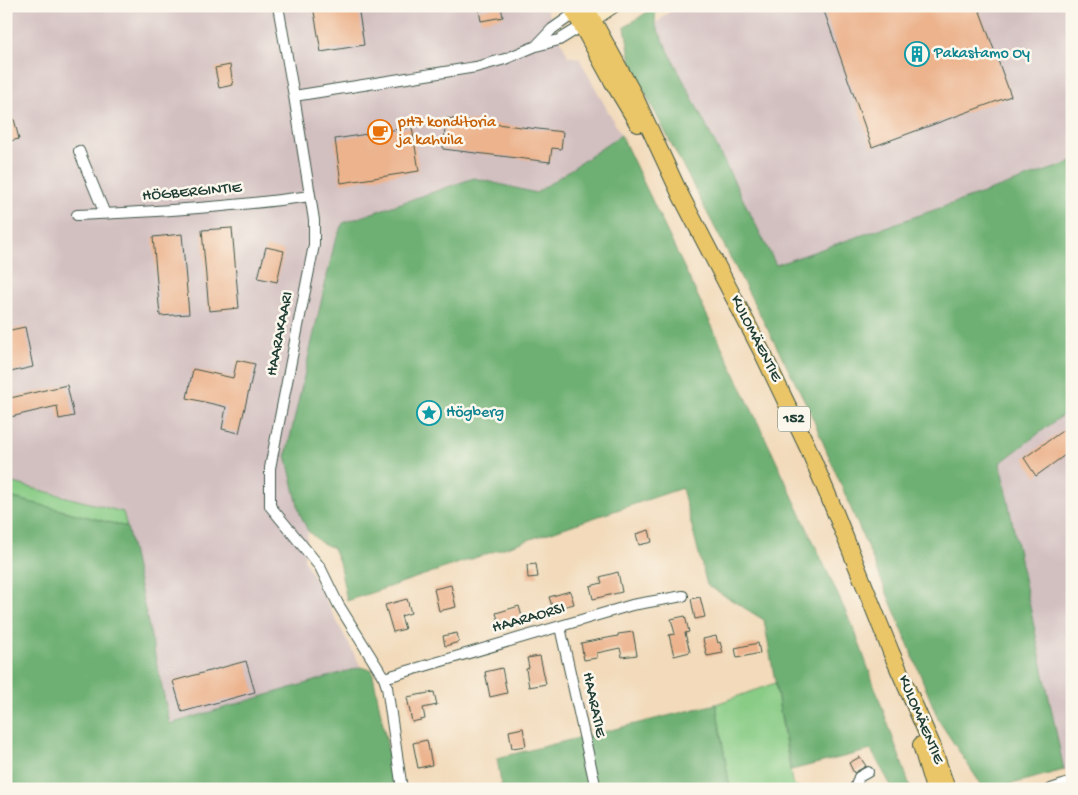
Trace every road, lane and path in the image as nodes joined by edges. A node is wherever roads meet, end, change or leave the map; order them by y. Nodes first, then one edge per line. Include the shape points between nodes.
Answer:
1 (278, 6) edge
2 (612, 6) edge
3 (582, 12) edge
4 (536, 46) junction
5 (294, 96) junction
6 (79, 151) dead end
7 (310, 196) junction
8 (105, 214) junction
9 (77, 216) dead end
10 (683, 596) dead end
11 (560, 627) junction
12 (891, 652) junction
13 (384, 678) junction
14 (868, 772) dead end
15 (1072, 782) edge
16 (402, 789) edge
17 (596, 789) edge
18 (855, 789) edge
19 (934, 789) edge
20 (947, 789) edge
21 (1051, 789) edge

1 - 5 street, HAARAKAARI
2 - 3 street
3 - 4 street via 552,29
3 - 4 street via 559,40
3 - 12 main road, KULOMÄENTIE / 152 via 634,95 680,194 763,354 808,448
4 - 5 street via 506,60 476,67
5 - 7 street, HAARAKAARI
6 - 8 street
7 - 8 street, HÖGBERGINTIE
7 - 13 street, HAARAKAARI via 314,245 270,468 270,506 320,568 338,604
8 - 9 street, HÖGBERGINTIE
10 - 11 street, HAARAORSI via 632,605
11 - 13 street, HAARAORSI
11 - 17 street, HAARATIE
12 - 19 main road, KULOMÄENTIE / 152
12 - 20 main road, KULOMÄENTIE / 152 via 932,745
13 - 16 street, HAARAKAARI
14 - 18 street via 859,777
15 - 21 street

